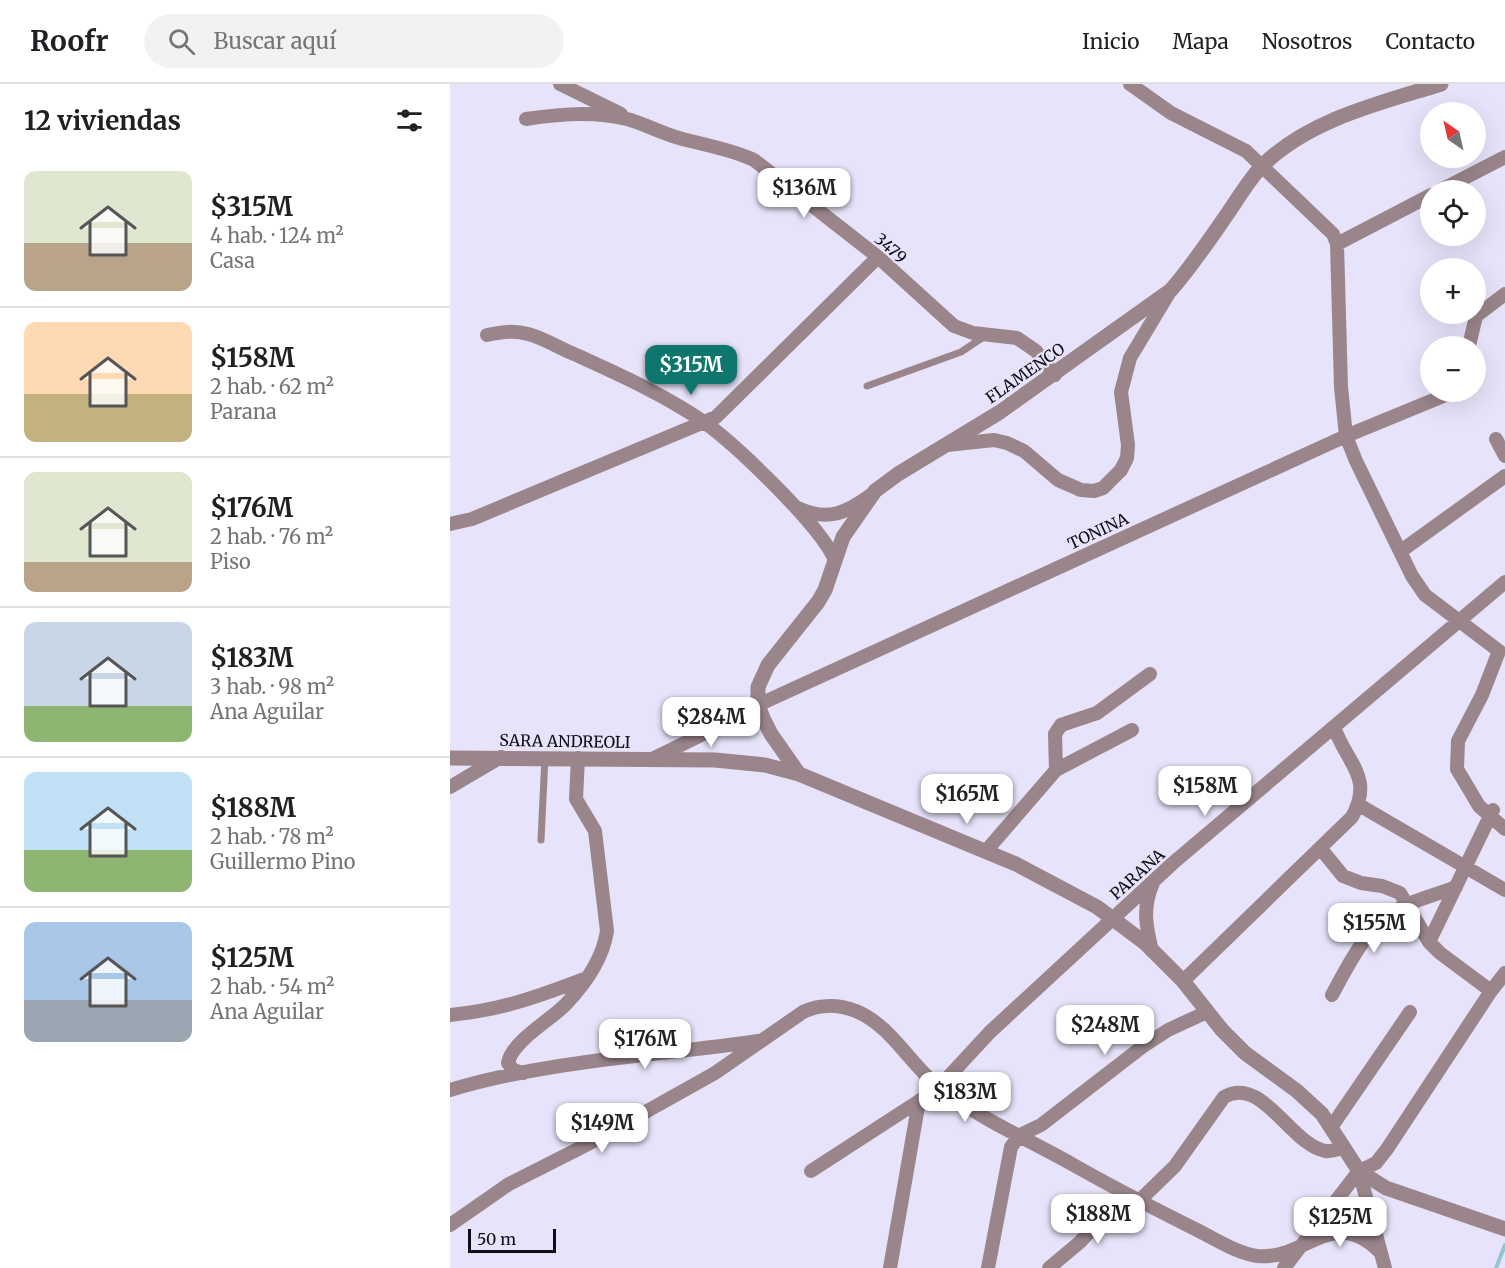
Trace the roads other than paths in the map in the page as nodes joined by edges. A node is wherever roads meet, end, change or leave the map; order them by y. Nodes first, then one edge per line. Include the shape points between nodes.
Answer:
1 (560, 84) edge
2 (1130, 84) edge
3 (1441, 84) edge
4 (1407, 89) edge
5 (526, 119) dead end
6 (633, 121) junction
7 (1505, 157) edge
8 (1263, 165) junction
9 (1460, 180) edge
10 (1420, 201) edge
11 (1337, 244) junction
12 (878, 257) junction
13 (1171, 290) junction
14 (1505, 294) edge
15 (987, 334) junction
16 (488, 335) dead end
17 (1471, 336) edge
18 (1055, 375) junction
19 (867, 386) dead end
20 (1429, 402) edge
21 (704, 422) junction
22 (1346, 436) junction
23 (1496, 440) dead end
24 (945, 445) junction
25 (1505, 456) edge
26 (1505, 476) edge
27 (875, 491) junction
28 (793, 506) junction
29 (450, 524) edge
30 (1401, 551) junction
31 (836, 560) junction
32 (1505, 582) edge
33 (1459, 622) junction
34 (1150, 674) dead end
35 (758, 705) junction
36 (1334, 727) junction
37 (1132, 730) dead end
38 (501, 757) junction
39 (450, 758) edge
40 (544, 758) junction
41 (578, 758) junction
42 (648, 761) junction
43 (1056, 770) junction
44 (799, 774) junction
45 (450, 787) edge
46 (1359, 805) junction
47 (1492, 813) junction
48 (1505, 829) edge
49 (541, 840) dead end
50 (1321, 849) junction
51 (986, 851) junction
52 (1466, 868) junction
53 (1154, 880) junction
54 (1456, 887) junction
55 (1505, 890) edge
56 (1409, 904) junction
57 (1113, 918) junction
58 (1429, 942) junction
59 (1152, 951) junction
60 (1505, 973) edge
61 (584, 979) junction
62 (1183, 981) junction
63 (1491, 991) junction
64 (1332, 995) dead end
65 (1207, 1012) junction
66 (1410, 1012) dead end
67 (450, 1015) edge
68 (763, 1040) junction
69 (509, 1057) junction
70 (523, 1073) junction
71 (484, 1080) junction
72 (939, 1087) junction
73 (450, 1090) edge
74 (919, 1101) junction
75 (1332, 1126) junction
76 (1020, 1135) junction
77 (1344, 1148) junction
78 (811, 1171) dead end
79 (1359, 1171) junction
80 (1124, 1194) junction
81 (1139, 1201) junction
82 (450, 1225) edge
83 (1505, 1229) edge
84 (1305, 1243) junction
85 (1379, 1251) junction
86 (890, 1268) edge
87 (987, 1268) edge
88 (1049, 1268) edge
89 (1284, 1268) edge
90 (1385, 1268) edge

1 - 6 street, 3479
2 - 8 street via 1171,113 1232,143
3 - 4 street, FLAMENCO
4 - 8 street, FLAMENCO via 1300,138
5 - 6 street, 3479 via 589,113
6 - 12 street, 3479 via 754,160
7 - 9 street
8 - 11 street via 1321,220
8 - 13 street, FLAMENCO
10 - 11 street
11 - 22 street
12 - 15 street, 3479 via 954,326
12 - 21 street via 723,411
13 - 18 street, FLAMENCO
13 - 24 street via 1130,358 1121,392 1127,458 1103,488 1080,490 1058,480 1024,451 1007,443 994,440
14 - 17 street via 1476,316
15 - 18 street, 3479 via 1017,338 1028,344
15 - 19 lane via 961,352
16 - 21 street via 508,331 530,334 644,386
18 - 24 street, FLAMENCO
20 - 22 street, TONINA
21 - 28 street
21 - 29 street via 472,519
22 - 30 street
22 - 35 street, TONINA
23 - 25 street
24 - 27 street, FLAMENCO
26 - 30 street
27 - 28 street via 850,510 829,515
27 - 31 street, FLAMENCO via 843,537
28 - 31 street via 825,541
30 - 33 street via 1425,595
31 - 35 street, FLAMENCO via 818,602 768,665 758,687
32 - 33 street, PARANA
33 - 36 street, PARANA
33 - 47 street via 1499,651 1458,741 1457,752 1457,769 1479,806
34 - 43 street via 1097,713 1061,725 1055,734
35 - 42 street, TONINA
35 - 44 street via 771,734
36 - 46 street via 1360,779
36 - 53 street, PARANA
37 - 43 street
38 - 39 street, SARA ANDREOLI
38 - 40 street, SARA ANDREOLI
38 - 45 street
40 - 41 street, SARA ANDREOLI
40 - 49 lane
41 - 42 street, SARA ANDREOLI
41 - 61 street via 576,799 595,831 607,931 605,946
42 - 44 street, SARA ANDREOLI via 742,761
43 - 51 street
44 - 51 street, SARA ANDREOLI
46 - 50 street via 1352,818
46 - 52 street
47 - 48 street
47 - 52 street
50 - 56 street via 1343,876 1400,893
50 - 62 street
51 - 57 street, SARA ANDREOLI
52 - 54 street
52 - 55 street
53 - 57 street, PARANA
53 - 59 street via 1144,918
54 - 56 street
54 - 58 street
56 - 58 street
56 - 64 street via 1371,932
57 - 59 street, SARA ANDREOLI
57 - 72 street, PARANA via 990,1032
58 - 63 street
59 - 62 street, SARA ANDREOLI
60 - 63 street
61 - 67 street via 521,1003
61 - 69 street via 567,1004
62 - 65 street, SARA ANDREOLI
63 - 79 street via 1387,1149 1376,1163
65 - 75 street, SARA ANDREOLI via 1245,1053 1297,1091
65 - 76 street via 1142,1047 1041,1125
66 - 75 street
68 - 70 street
68 - 72 street via 803,1012 819,1005 834,1005 856,1011 880,1026
68 - 82 street via 715,1073 509,1184
69 - 70 street via 513,1070
69 - 71 street
70 - 71 street
71 - 73 street
72 - 74 street, PARANA
72 - 76 street
74 - 78 street, PARANA
74 - 86 street
75 - 77 street, SARA ANDREOLI
76 - 80 street
76 - 87 street via 1011,1147
77 - 79 street, SARA ANDREOLI
77 - 81 street via 1323,1150 1311,1144 1251,1093 1235,1091 1224,1097 1175,1166
79 - 83 street via 1386,1188
79 - 84 street
79 - 85 street
80 - 81 street
80 - 88 street via 1080,1242
81 - 84 street via 1244,1253 1271,1256
84 - 85 street via 1335,1232 1346,1233 1364,1238
84 - 89 street
85 - 90 street

